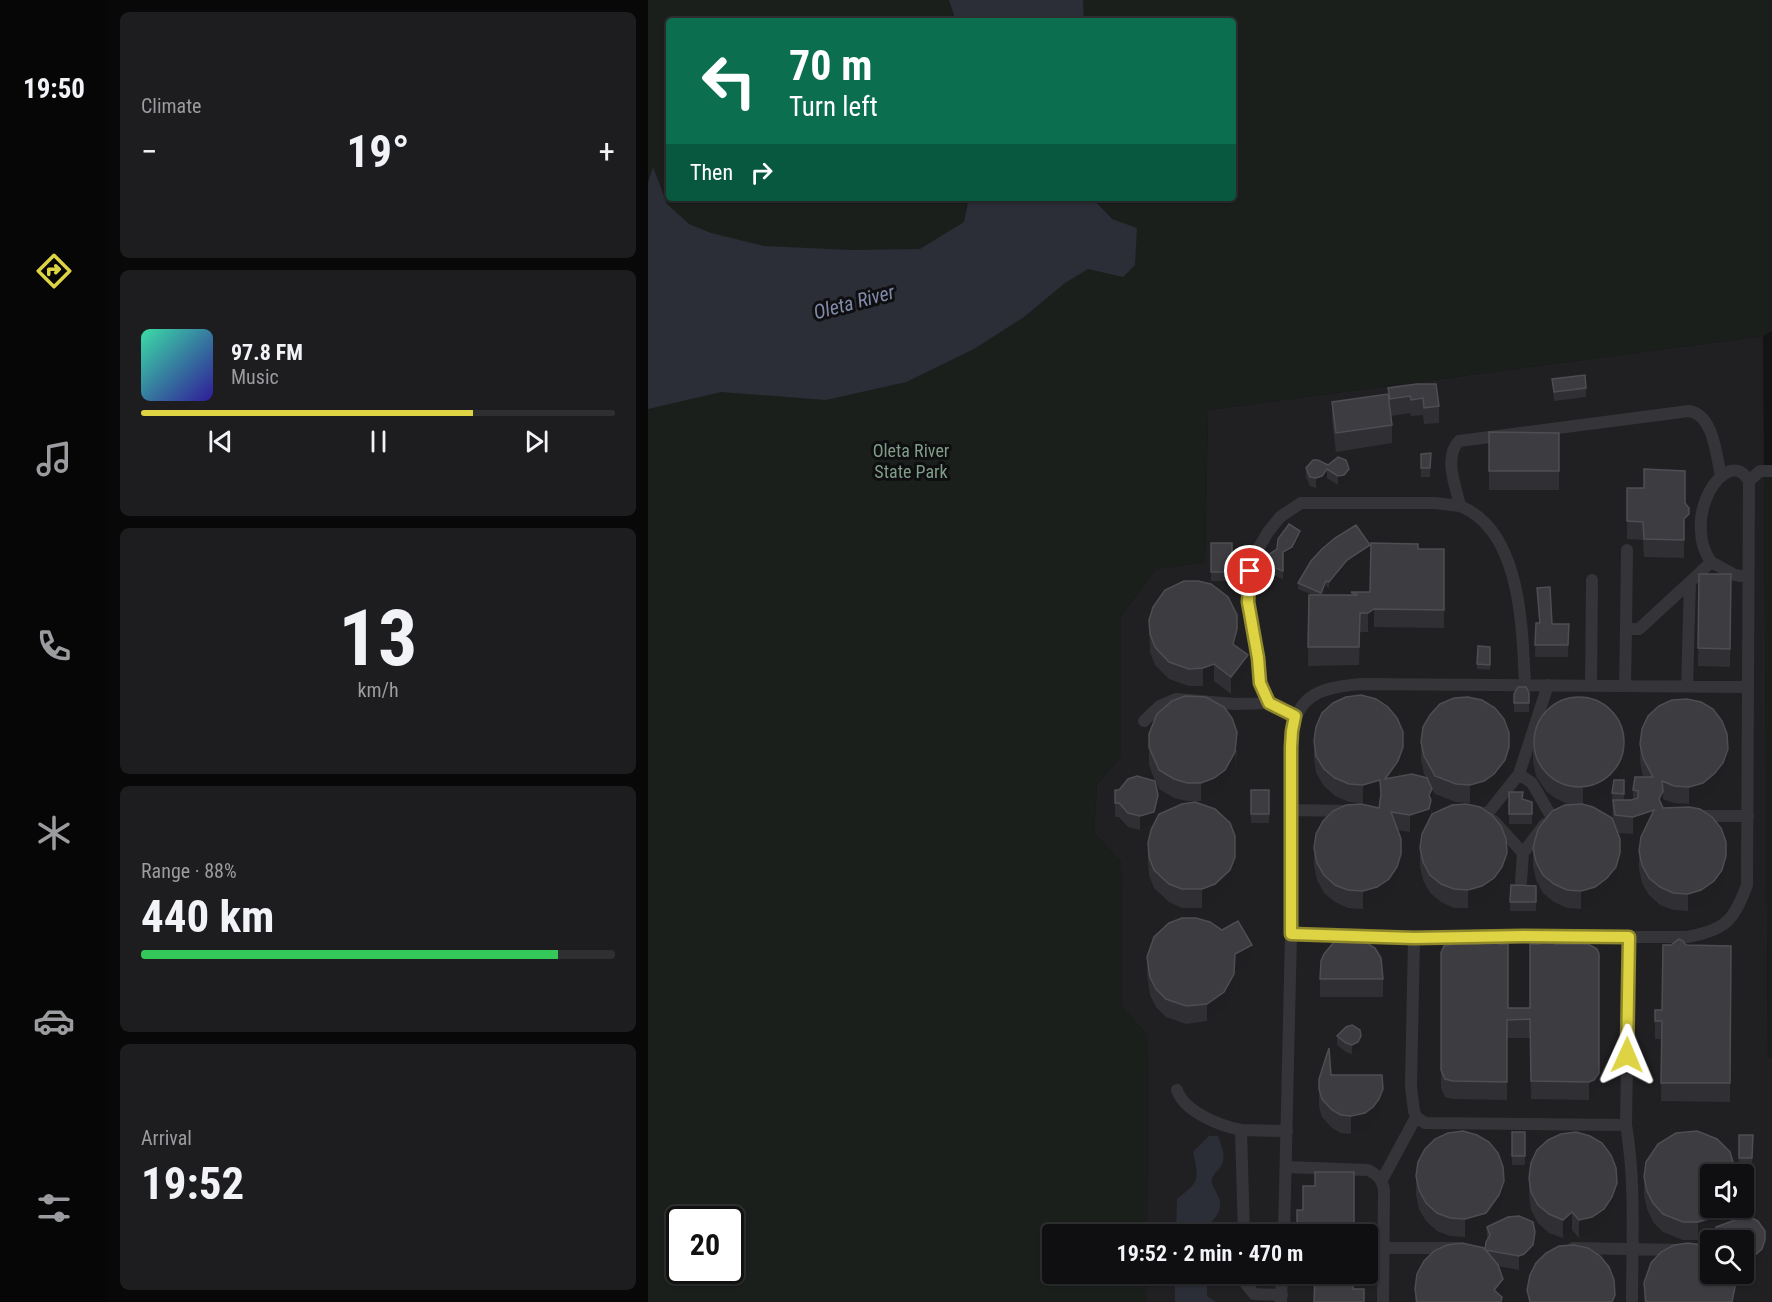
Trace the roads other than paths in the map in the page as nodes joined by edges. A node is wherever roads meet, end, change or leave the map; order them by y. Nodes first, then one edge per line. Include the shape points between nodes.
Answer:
1 (1772, 471) edge
2 (1721, 476) junction
3 (1749, 481) junction
4 (1460, 506) junction
5 (1627, 550) dead end
6 (1711, 562) junction
7 (1748, 577) junction
8 (1592, 580) dead end
9 (1689, 582) junction
10 (1626, 629) junction
11 (1525, 684) junction
12 (1548, 685) junction
13 (1591, 686) junction
14 (1625, 686) junction
15 (1687, 687) junction
16 (1748, 687) junction
17 (1269, 703) junction
18 (1295, 716) junction
19 (1144, 721) dead end
20 (1519, 774) junction
21 (1291, 810) junction
22 (1361, 811) edge
23 (1457, 813) edge
24 (1488, 813) junction
25 (1678, 816) edge
26 (1748, 816) junction
27 (1523, 853) junction
28 (1521, 882) dead end
29 (1291, 934) junction
30 (1629, 937) junction
31 (1414, 938) junction
32 (1177, 1090) dead end
33 (1416, 1118) junction
34 (1626, 1125) junction
35 (1241, 1130) junction
36 (1287, 1131) junction
37 (1286, 1167) junction
38 (1382, 1180) junction
39 (1244, 1224) edge
40 (1284, 1224) edge
41 (1384, 1248) junction
42 (1471, 1248) edge
43 (1571, 1248) edge
44 (1632, 1249) junction
45 (1696, 1251) edge
46 (1246, 1284) edge
47 (1282, 1299) edge
48 (1383, 1302) edge
49 (1632, 1302) edge

1 - 3 lane via 1760,471
2 - 3 lane via 1739,472
2 - 4 lane via 1706,422 1689,411 1459,441 1450,460
2 - 6 lane via 1702,513 1701,540
3 - 7 lane
4 - 11 lane via 1472,511 1490,529 1510,570 1520,608
4 - 17 lane via 1435,502 1301,503 1280,517 1254,556 1248,602 1260,683
5 - 10 lane
6 - 7 lane via 1735,575
6 - 9 lane
7 - 16 lane
8 - 13 lane
9 - 10 lane via 1639,629
9 - 15 lane
10 - 14 lane
11 - 12 lane
11 - 18 lane via 1338,686 1306,700
12 - 13 lane
12 - 20 lane
13 - 14 lane
14 - 15 lane
15 - 16 lane
16 - 26 lane
17 - 18 lane
17 - 19 lane via 1176,699 1160,706
18 - 21 lane
20 - 24 lane
20 - 27 lane via 1532,783 1556,816
21 - 22 lane
21 - 29 lane
23 - 24 lane
24 - 27 lane
25 - 26 lane
26 - 30 lane via 1747,885 1739,908 1727,922 1709,933 1687,937
27 - 28 lane
29 - 31 lane
29 - 36 lane
30 - 31 lane
30 - 34 lane
31 - 33 lane via 1411,1086
32 - 35 lane via 1196,1112
33 - 34 lane via 1425,1123
33 - 38 lane
34 - 44 lane via 1631,1165
35 - 36 lane
35 - 39 lane
36 - 37 lane
37 - 38 lane via 1368,1170
37 - 40 lane
38 - 41 lane
41 - 42 lane
41 - 48 lane
43 - 44 lane
44 - 45 lane
44 - 49 lane
46 - 47 lane via 1254,1294

